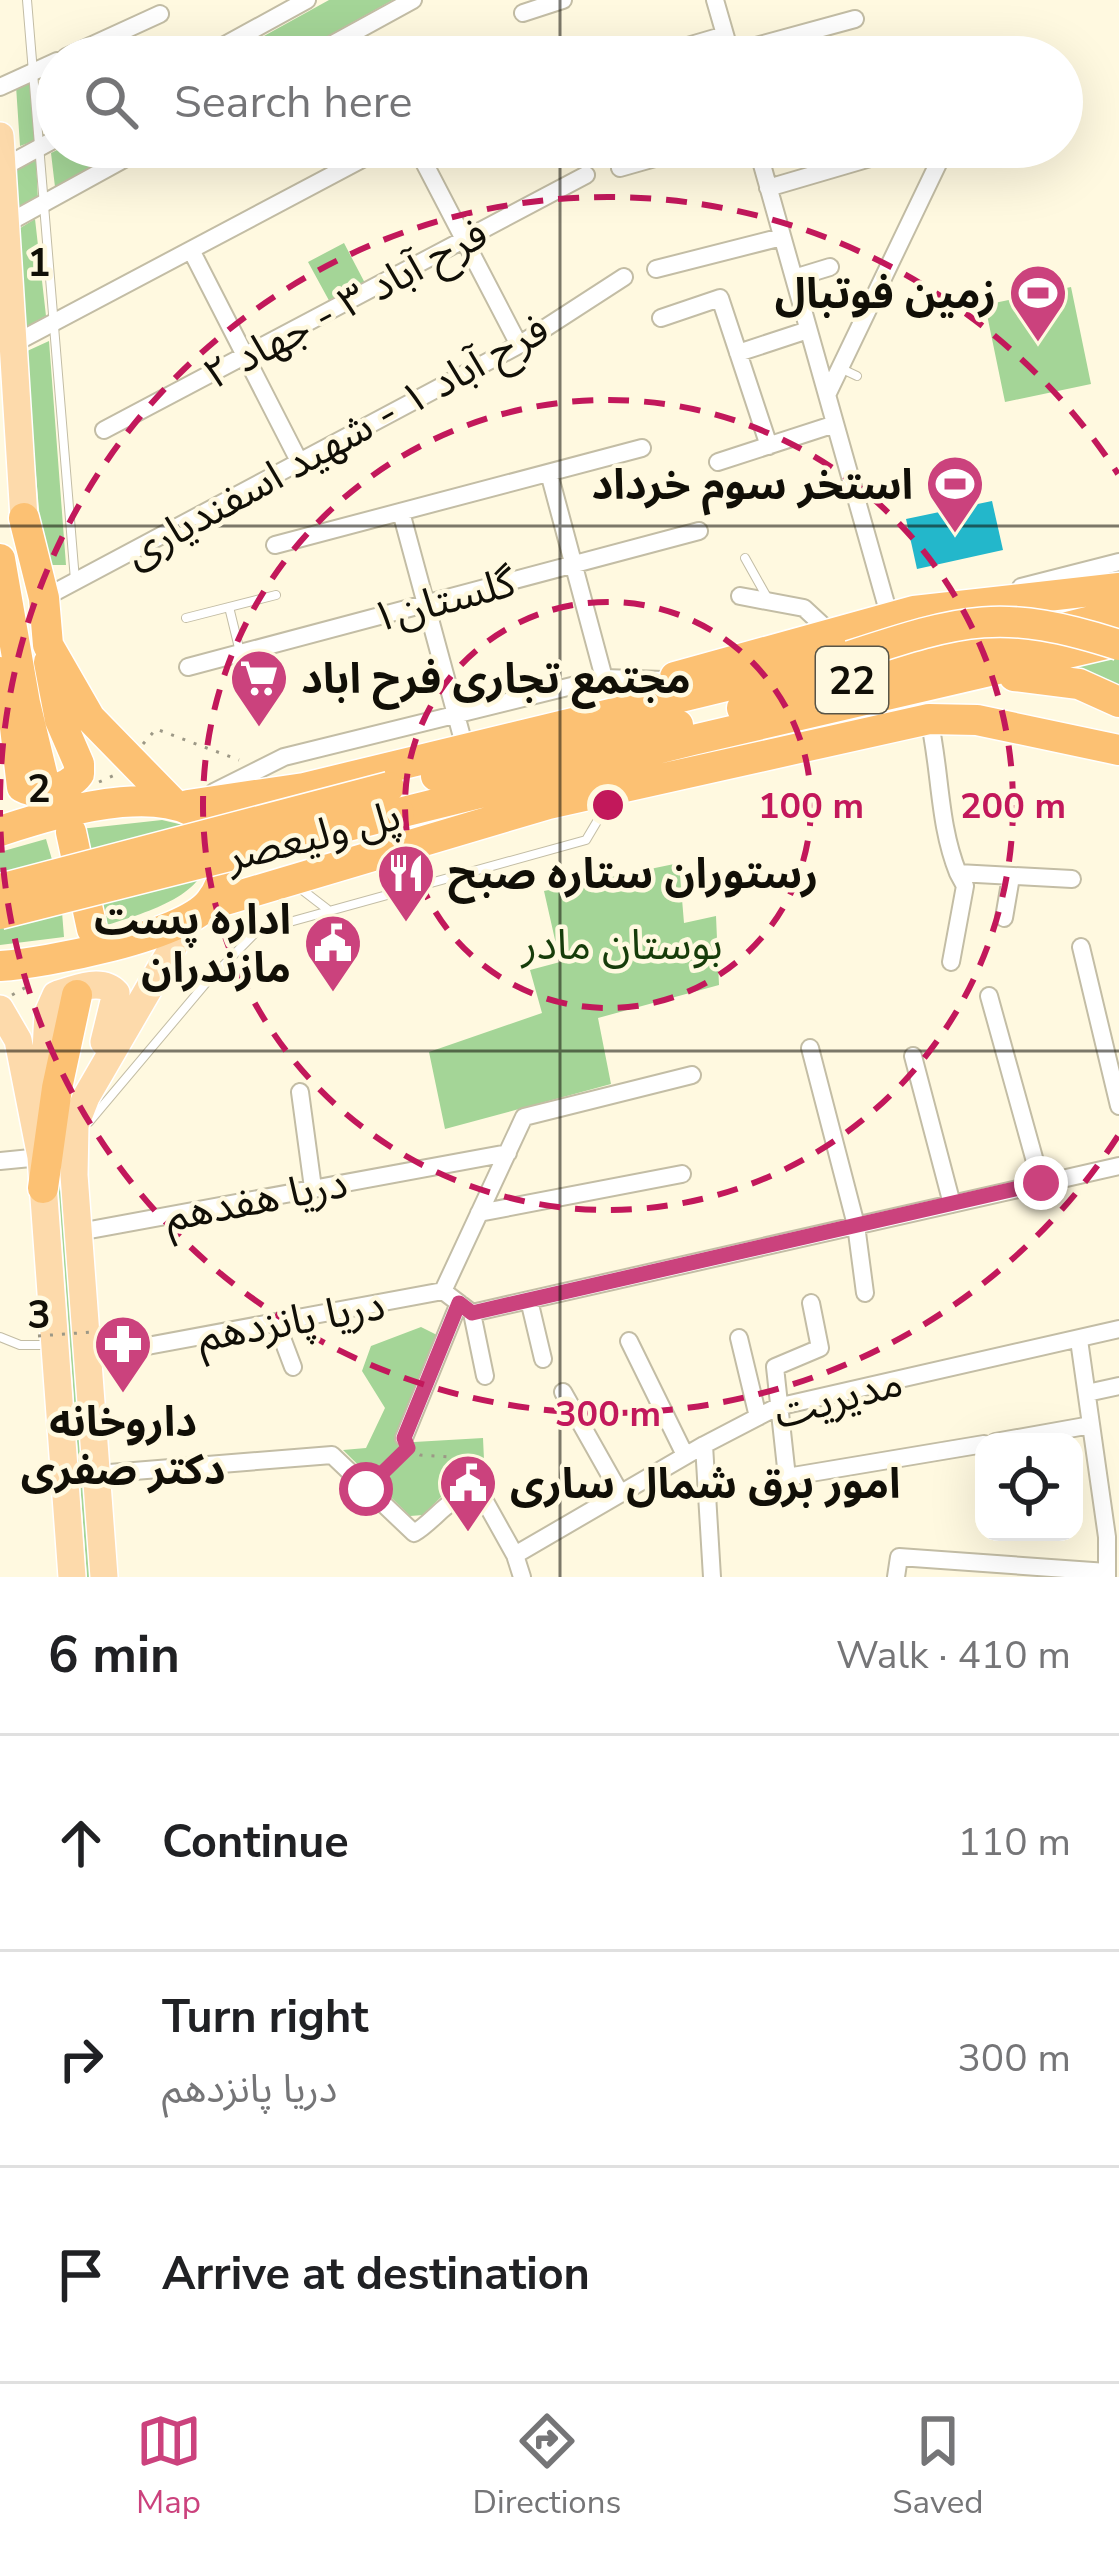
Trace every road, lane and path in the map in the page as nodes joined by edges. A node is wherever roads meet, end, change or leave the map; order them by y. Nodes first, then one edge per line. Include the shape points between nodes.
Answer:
1 (27, 0) edge
2 (307, 0) edge
3 (412, 0) edge
4 (563, 0) edge
5 (715, 0) edge
6 (523, 13) dead end
7 (160, 14) dead end
8 (855, 19) dead end
9 (112, 36) edge
10 (241, 36) edge
11 (347, 36) edge
12 (726, 36) edge
13 (781, 36) edge
14 (34, 71) junction
15 (0, 87) edge
16 (36, 102) edge
17 (0, 136) edge
18 (36, 150) edge
19 (2, 168) edge
20 (41, 168) edge
21 (108, 168) edge
22 (345, 168) edge
23 (427, 168) edge
24 (763, 168) edge
25 (836, 168) edge
26 (936, 168) edge
27 (586, 176) dead end
28 (768, 188) junction
29 (45, 203) junction
30 (6, 224) junction
31 (782, 237) junction
32 (464, 240) junction
33 (191, 250) junction
34 (830, 267) dead end
35 (656, 269) dead end
36 (624, 277) dead end
37 (794, 278) junction
38 (661, 318) dead end
39 (56, 321) junction
40 (808, 330) junction
41 (15, 343) junction
42 (519, 345) junction
43 (738, 353) junction
44 (245, 356) junction
45 (839, 368) junction
46 (857, 376) dead end
47 (827, 395) junction
48 (835, 424) junction
49 (104, 430) dead end
50 (769, 446) junction
51 (642, 448) dead end
52 (299, 460) junction
53 (718, 462) dead end
54 (549, 472) junction
55 (401, 512) junction
56 (24, 518) junction
57 (699, 531) dead end
58 (275, 545) dead end
59 (745, 558) dead end
60 (0, 559) edge
61 (1119, 562) edge
62 (573, 565) junction
63 (75, 581) junction
64 (1119, 588) edge
65 (276, 595) dead end
66 (740, 596) dead end
67 (44, 598) junction
68 (770, 602) junction
69 (426, 604) junction
70 (955, 604) junction
71 (230, 607) junction
72 (1119, 614) edge
73 (186, 618) dead end
74 (890, 618) junction
75 (1119, 643) edge
76 (840, 644) junction
77 (48, 645) junction
78 (240, 653) junction
79 (0, 660) edge
80 (188, 667) dead end
81 (0, 673) edge
82 (966, 676) junction
83 (604, 678) junction
84 (663, 680) junction
85 (864, 701) junction
86 (1119, 702) edge
87 (455, 715) junction
88 (928, 719) junction
89 (574, 731) junction
90 (465, 748) junction
91 (1119, 750) edge
92 (661, 776) junction
93 (304, 788) junction
94 (394, 800) junction
95 (180, 804) junction
96 (548, 804) junction
97 (0, 831) edge
98 (64, 834) dead end
99 (958, 873) junction
100 (1011, 877) junction
101 (1072, 879) dead end
102 (291, 880) junction
103 (0, 889) edge
104 (200, 910) junction
105 (328, 910) junction
106 (0, 914) edge
107 (1004, 918) dead end
108 (84, 931) dead end
109 (1082, 946) dead end
110 (951, 962) dead end
111 (0, 966) edge
112 (989, 996) dead end
113 (0, 1010) edge
114 (810, 1048) dead end
115 (1113, 1053) edge
116 (913, 1056) dead end
117 (692, 1075) dead end
118 (300, 1092) dead end
119 (1119, 1106) edge
120 (34, 1119) junction
121 (78, 1121) junction
122 (508, 1153) junction
123 (0, 1161) edge
124 (1119, 1166) edge
125 (42, 1173) junction
126 (682, 1174) dead end
127 (1041, 1183) junction
128 (313, 1188) junction
129 (952, 1204) junction
130 (479, 1214) junction
131 (856, 1226) junction
132 (79, 1232) junction
133 (443, 1292) junction
134 (865, 1293) dead end
135 (529, 1300) junction
136 (811, 1303) dead end
137 (465, 1308) junction
138 (277, 1322) junction
139 (1119, 1329) edge
140 (106, 1331) dead end
141 (0, 1337) edge
142 (739, 1338) dead end
143 (1079, 1340) junction
144 (46, 1341) junction
145 (629, 1341) dead end
146 (88, 1357) junction
147 (543, 1359) dead end
148 (293, 1367) dead end
149 (484, 1376) dead end
150 (1119, 1386) edge
151 (563, 1392) dead end
152 (1087, 1393) junction
153 (777, 1407) junction
154 (758, 1417) junction
155 (1091, 1425) junction
156 (1046, 1433) edge
157 (406, 1443) junction
158 (704, 1444) junction
159 (975, 1446) edge
160 (685, 1455) junction
161 (97, 1474) junction
162 (366, 1489) junction
163 (620, 1493) junction
164 (482, 1496) junction
165 (1113, 1537) edge
166 (515, 1555) junction
167 (1107, 1575) edge
168 (72, 1577) edge
169 (104, 1577) edge
170 (522, 1577) edge
171 (712, 1577) edge
172 (896, 1577) edge

1 - 14 lane
2 - 10 street
3 - 11 street
4 - 6 street
5 - 12 street
7 - 9 street
8 - 13 street
14 - 15 street
14 - 16 lane
17 - 19 main road
18 - 19 street
19 - 30 main road
20 - 29 lane
21 - 29 street
22 - 33 street
23 - 32 street
24 - 28 street
25 - 28 street
26 - 45 street
27 - 32 street, فرح آباد ۳ - جهاد ۲
28 - 31 street
29 - 30 street
29 - 39 lane
30 - 41 main road
31 - 35 street
31 - 37 street
32 - 42 street
32 - 44 street, فرح آباد ۳ - جهاد ۲
33 - 39 street
33 - 44 street
34 - 37 street
36 - 42 street, فرح آباد ۱ - شهید اسفندیاری
37 - 40 street
38 - 43 street via 720,298
39 - 41 street
39 - 63 lane
40 - 43 street
40 - 47 street
41 - 56 main road
42 - 52 street, فرح آباد ۱ - شهید اسفندیاری
43 - 50 street
44 - 49 street, فرح آباد ۳ - جهاد ۲
44 - 52 street
45 - 46 lane
45 - 47 street
47 - 48 street
48 - 50 street
48 - 74 street
50 - 53 street
51 - 54 street
52 - 63 street, فرح آباد ۱ - شهید اسفندیاری
54 - 55 street
54 - 62 street
55 - 58 street
55 - 69 street
56 - 60 highway via 32,651 52,781 25,704
56 - 67 highway
57 - 62 street, گلستان۱
59 - 68 lane
61 - 70 street
62 - 69 street, گلستان۱
62 - 83 street
63 - 67 street, فرح آباد ۱ - شهید اسفندیاری
64 - 70 highway
65 - 71 lane
66 - 68 street
67 - 77 highway
68 - 76 street via 804,608
69 - 78 street, گلستان۱
69 - 87 street
70 - 74 highway
71 - 73 lane
71 - 78 lane
72 - 89 highway, 22 via 671,726
74 - 76 highway
75 - 76 highway, bridge via 1056,626 979,621
75 - 82 highway, 22
76 - 84 highway
76 - 89 highway via 776,674
77 - 81 highway via 60,720 79,764 68,785 22,787
77 - 95 highway via 90,718
78 - 80 street, گلستان۱
79 - 81 highway
82 - 85 highway, 22
82 - 86 highway via 1079,684
83 - 84 street
83 - 87 street
84 - 89 highway
85 - 92 highway
85 - 94 highway, پل ولیعصر / 22
87 - 90 street
87 - 95 street via 284,757
88 - 91 highway via 977,720
88 - 92 highway
88 - 99 street via 944,838
89 - 90 highway
89 - 94 highway, پل ولیعصر / 22
90 - 93 highway
92 - 96 highway
92 - 105 lane via 605,808 586,840
93 - 95 highway
93 - 96 highway via 285,806 282,826 297,850 322,855
94 - 103 highway, پل ولیعصر / 22, bridge
94 - 106 highway, پل ولیعصر / 22, bridge
95 - 97 highway via 116,804
95 - 104 highway via 210,823 222,845 225,868
96 - 102 highway
98 - 108 highway
99 - 100 street
99 - 110 street via 965,886
100 - 101 street
100 - 107 street
102 - 104 highway
102 - 105 lane
104 - 111 highway via 106,947
104 - 121 main road
105 - 121 lane via 257,931
109 - 115 street
112 - 127 street
113 - 120 main road via 19,1040
114 - 131 street
115 - 119 street
116 - 129 street
117 - 122 street via 524,1118
118 - 128 street
120 - 121 main road via 52,1000 101,984 116,993 116,1006
120 - 125 main road
121 - 125 highway via 84,993
121 - 132 main road
122 - 128 street, دریا هفدهم
122 - 130 street
123 - 125 street
124 - 127 street
125 - 144 main road
126 - 130 street
127 - 129 street
128 - 132 street, دریا هفدهم
129 - 131 street
130 - 133 street
131 - 134 street
131 - 135 street
132 - 146 main road
133 - 137 street, دریا پانزدهم
133 - 138 street, دریا پانزدهم
135 - 137 street
135 - 147 street
136 - 153 street via 820,1348 775,1367
137 - 149 street
137 - 157 street
138 - 146 street, دریا پانزدهم
138 - 148 street
139 - 143 street, مدیریت
140 - 144 path, bridge
141 - 144 lane via 20,1345
142 - 154 street
143 - 152 street
143 - 153 street, مدیریت
144 - 168 main road
145 - 160 street
146 - 161 main road
150 - 152 street
151 - 163 street
152 - 155 street
153 - 154 street, مدیریت
153 - 159 street via 787,1477
154 - 158 street, مدیریت
155 - 156 street
155 - 165 street
157 - 162 path
157 - 164 path via 420,1455 476,1469
158 - 160 street, مدیریت
158 - 171 street
160 - 163 street, مدیریت
161 - 162 street via 332,1455
161 - 169 main road
162 - 164 street via 414,1533 462,1494
163 - 166 street, مدیریت
164 - 166 street
165 - 167 street
166 - 170 street
167 - 172 street via 899,1557

